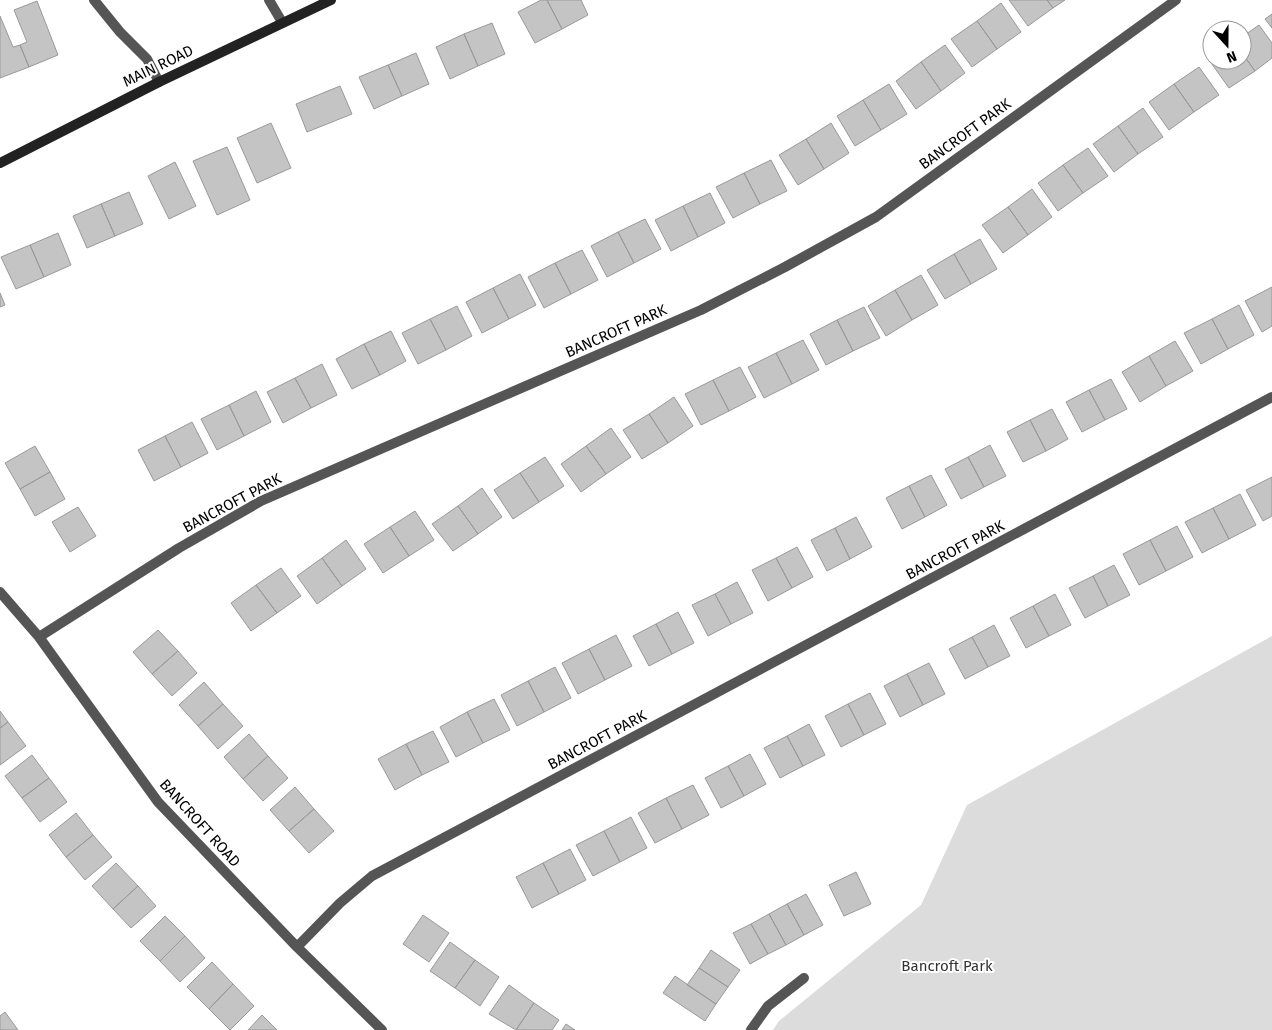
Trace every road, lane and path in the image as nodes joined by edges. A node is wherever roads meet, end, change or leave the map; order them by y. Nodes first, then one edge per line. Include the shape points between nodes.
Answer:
1 (94, 0) edge
2 (269, 0) edge
3 (331, 0) edge
4 (1176, 0) edge
5 (282, 22) junction
6 (160, 82) junction
7 (0, 163) edge
8 (1272, 397) edge
9 (0, 592) edge
10 (39, 637) junction
11 (297, 947) junction
12 (804, 978) dead end
13 (382, 1030) edge
14 (751, 1030) edge

1 - 6 street via 147,59
2 - 5 street
3 - 5 street, MAIN ROAD
4 - 10 street, BANCROFT PARK via 876,217 701,310 261,501 179,548
5 - 6 street, MAIN ROAD
6 - 7 street, MAIN ROAD
8 - 11 street, BANCROFT PARK via 372,876
9 - 10 street, BANCROFT ROAD
10 - 11 street, BANCROFT ROAD via 158,802
11 - 13 street, BANCROFT ROAD
12 - 14 street via 768,1006

